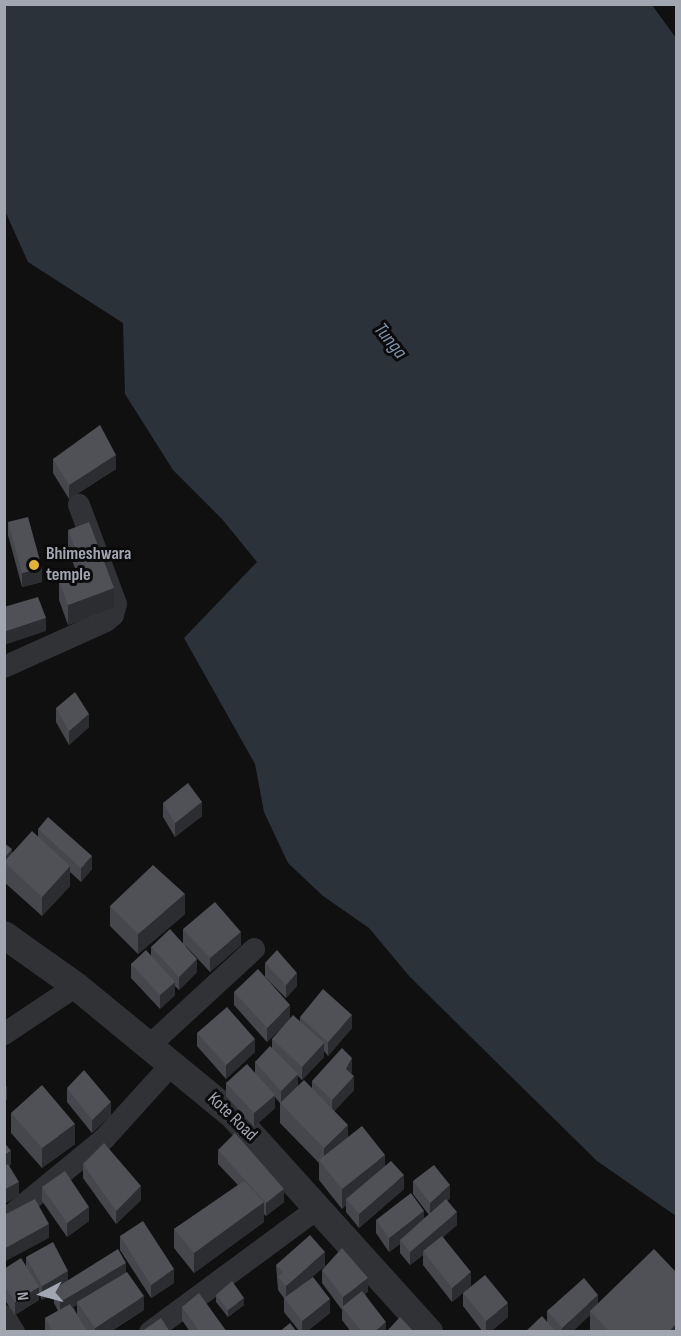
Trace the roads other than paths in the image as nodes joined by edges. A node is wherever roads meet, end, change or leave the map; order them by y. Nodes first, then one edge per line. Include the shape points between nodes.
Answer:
1 (79, 506) dead end
2 (4, 667) edge
3 (4, 935) edge
4 (254, 949) dead end
5 (76, 986) junction
6 (4, 1034) edge
7 (149, 1046) junction
8 (172, 1064) junction
9 (318, 1208) junction
10 (4, 1221) edge
11 (158, 1330) edge
12 (429, 1332) edge

1 - 2 street via 116,604 113,615
3 - 5 street, Kote Road
4 - 7 street
5 - 6 street
5 - 7 street, Kote Road
7 - 8 street, Kote Road
8 - 9 street, Kote Road via 234,1116
8 - 10 street via 104,1139
9 - 11 street
9 - 12 street, Kote Road

